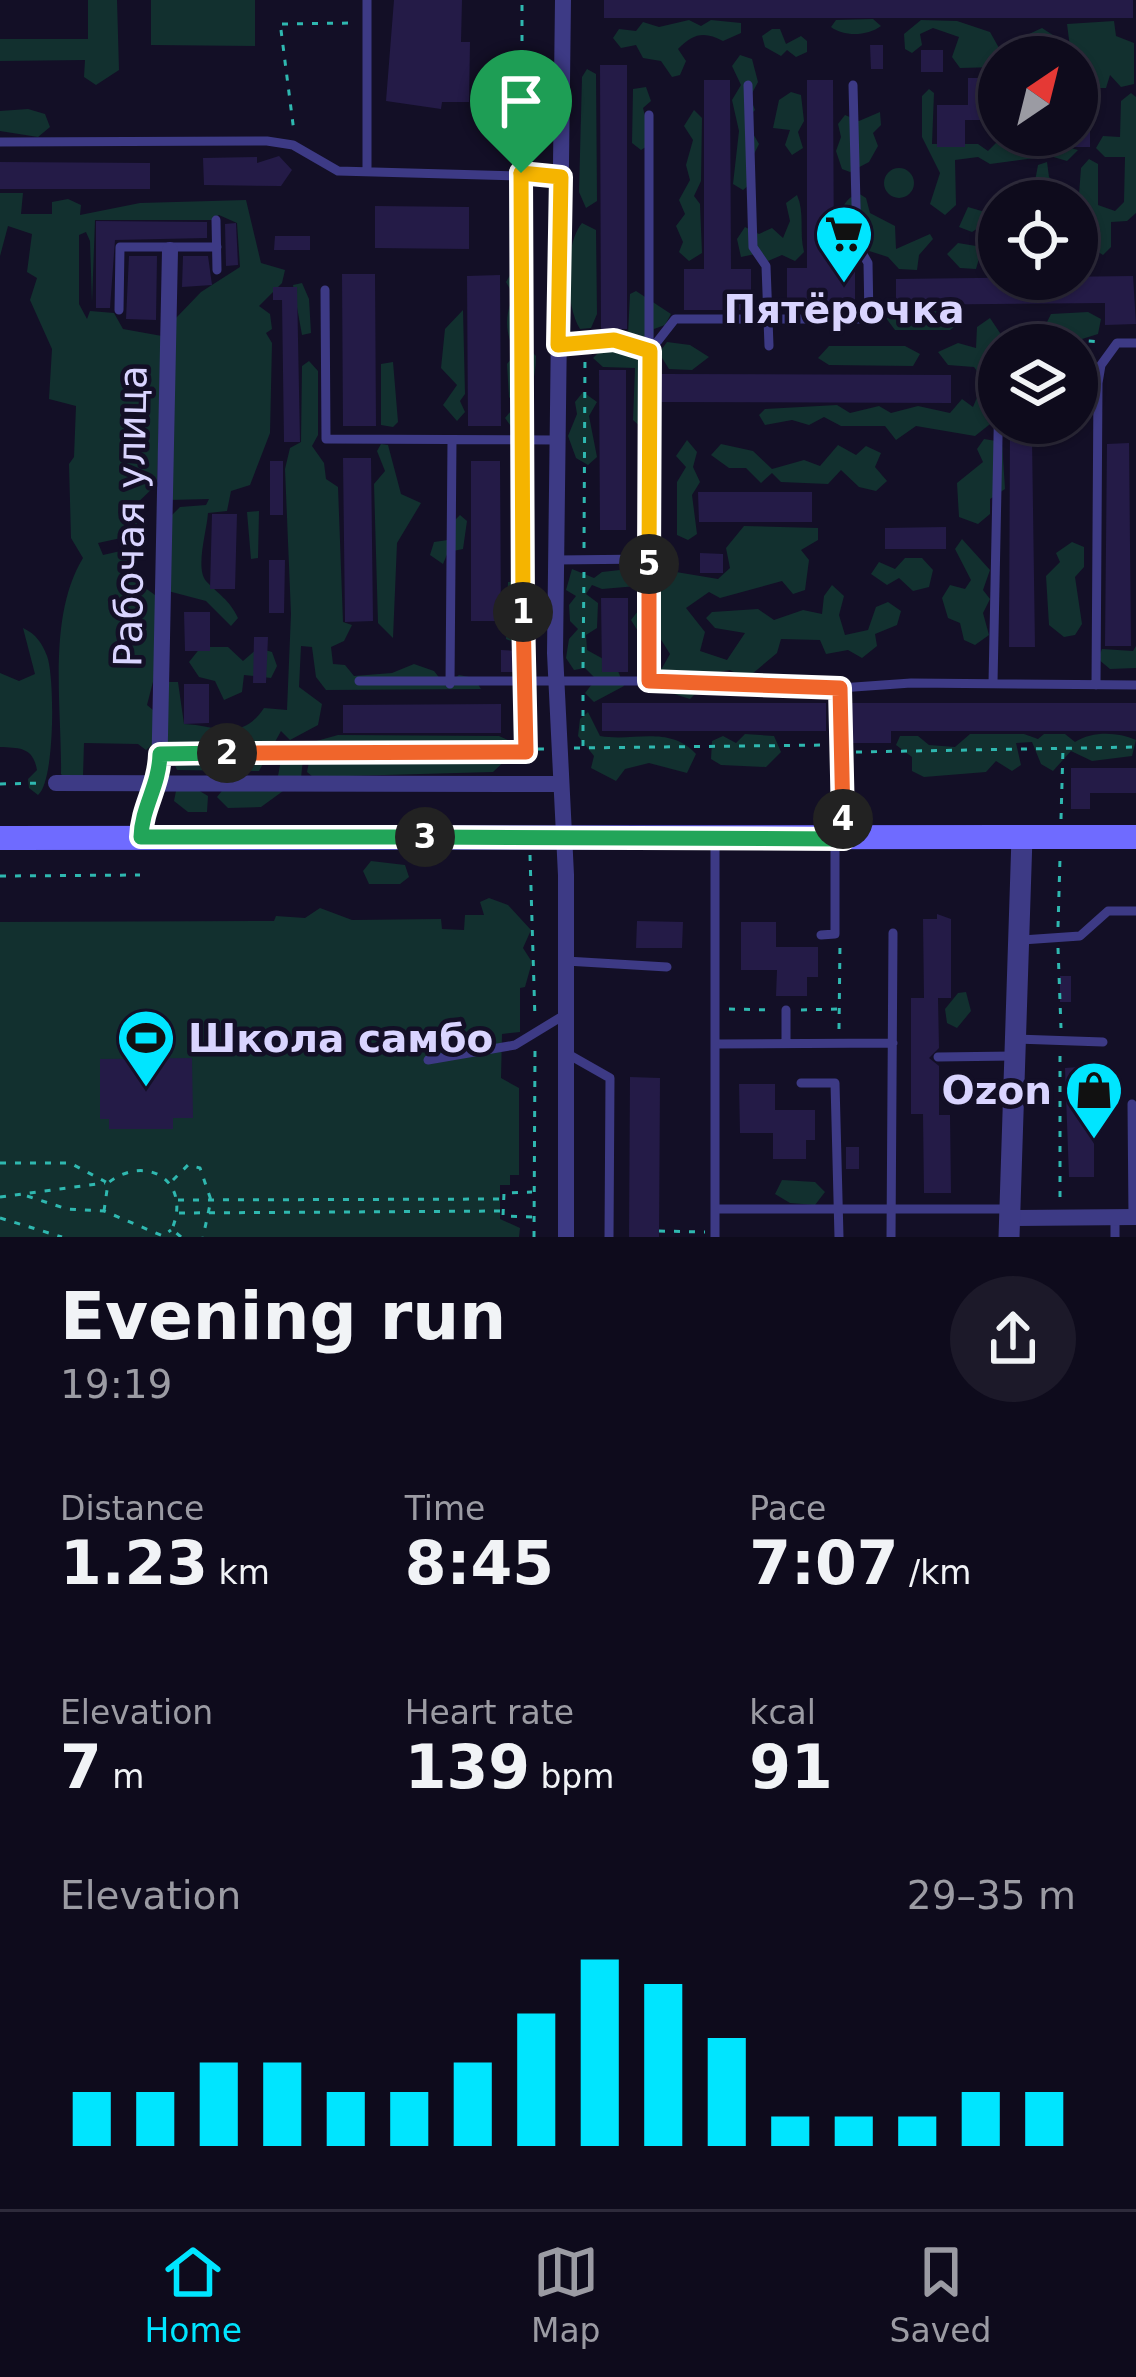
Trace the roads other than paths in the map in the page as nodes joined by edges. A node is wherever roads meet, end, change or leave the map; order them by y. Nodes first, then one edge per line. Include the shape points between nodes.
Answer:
1 (367, 0) edge
2 (563, 0) edge
3 (853, 85) dead end
4 (748, 86) dead end
5 (649, 115) dead end
6 (0, 142) edge
7 (367, 171) junction
8 (561, 177) junction
9 (216, 220) dead end
10 (217, 247) junction
11 (170, 250) junction
12 (217, 271) dead end
13 (325, 290) dead end
14 (119, 310) dead end
15 (769, 319) junction
16 (1136, 343) edge
17 (558, 345) junction
18 (769, 346) dead end
19 (650, 351) junction
20 (1098, 378) edge
21 (452, 440) junction
22 (557, 440) junction
23 (998, 444) edge
24 (1097, 444) edge
25 (650, 559) junction
26 (556, 560) junction
27 (358, 681) dead end
28 (556, 681) junction
29 (649, 681) junction
30 (993, 683) junction
31 (450, 684) junction
32 (1096, 685) junction
33 (1136, 685) edge
34 (840, 688) junction
35 (56, 783) road end
36 (159, 784) junction
37 (561, 784) junction
38 (563, 837) junction
39 (1022, 837) junction
40 (1136, 837) edge
41 (0, 838) edge
42 (715, 838) junction
43 (839, 839) junction
44 (1136, 910) edge
45 (893, 933) dead end
46 (821, 934) dead end
47 (1017, 940) junction
48 (566, 961) junction
49 (667, 967) dead end
50 (786, 1010) dead end
51 (566, 1014) junction
52 (1102, 1042) dead end
53 (785, 1043) junction
54 (893, 1043) junction
55 (715, 1044) junction
56 (1014, 1047) junction
57 (566, 1053) junction
58 (893, 1057) junction
59 (911, 1057) dead end
60 (938, 1058) dead end
61 (428, 1060) dead end
62 (801, 1083) dead end
63 (1132, 1104) dead end
64 (1135, 1144) edge
65 (715, 1209) junction
66 (839, 1210) junction
67 (891, 1210) junction
68 (1128, 1217) edge
69 (1010, 1221) edge
70 (715, 1235) edge
71 (566, 1237) edge
72 (609, 1237) edge
73 (839, 1237) edge
74 (891, 1237) edge
75 (1115, 1237) edge

1 - 7 lane
2 - 8 street
3 - 15 lane via 857,244 868,263 869,320
4 - 15 lane via 753,247 766,266
5 - 19 lane
6 - 7 lane via 267,141 338,171
7 - 8 lane
8 - 17 street
9 - 10 lane
10 - 11 lane
10 - 12 lane
11 - 14 lane via 120,247
11 - 36 street, Рабочая улица
13 - 21 lane via 326,439
15 - 18 lane
15 - 19 lane via 675,319
16 - 20 lane via 1117,343
17 - 19 lane via 614,340
17 - 22 street
19 - 25 lane
21 - 22 lane
21 - 31 lane
22 - 26 street
23 - 30 lane
24 - 32 lane
25 - 26 lane
25 - 29 lane
26 - 28 street
27 - 31 lane
28 - 29 lane
28 - 31 lane
28 - 37 street
29 - 34 lane
30 - 32 lane
30 - 34 lane
32 - 33 lane
34 - 43 lane
35 - 36 street
36 - 37 street
37 - 38 street
38 - 41 main road
38 - 42 main road
38 - 48 street
39 - 40 main road
39 - 43 main road
39 - 47 street
42 - 43 main road
42 - 55 lane
43 - 46 lane via 835,934
44 - 47 lane via 1108,911 1080,936
45 - 54 lane
47 - 56 street
48 - 49 lane
48 - 51 street
50 - 53 lane
51 - 57 street
51 - 61 lane via 515,1045
52 - 56 lane
53 - 54 lane
53 - 55 lane
54 - 58 lane
55 - 65 lane
56 - 60 lane
56 - 69 street
57 - 71 street
57 - 72 lane via 610,1078
58 - 59 lane
58 - 67 lane
62 - 66 lane via 835,1083
63 - 64 lane
64 - 68 lane
65 - 66 lane
65 - 70 lane
66 - 67 lane
66 - 73 lane
67 - 69 lane
67 - 74 lane
68 - 69 street
68 - 75 lane

